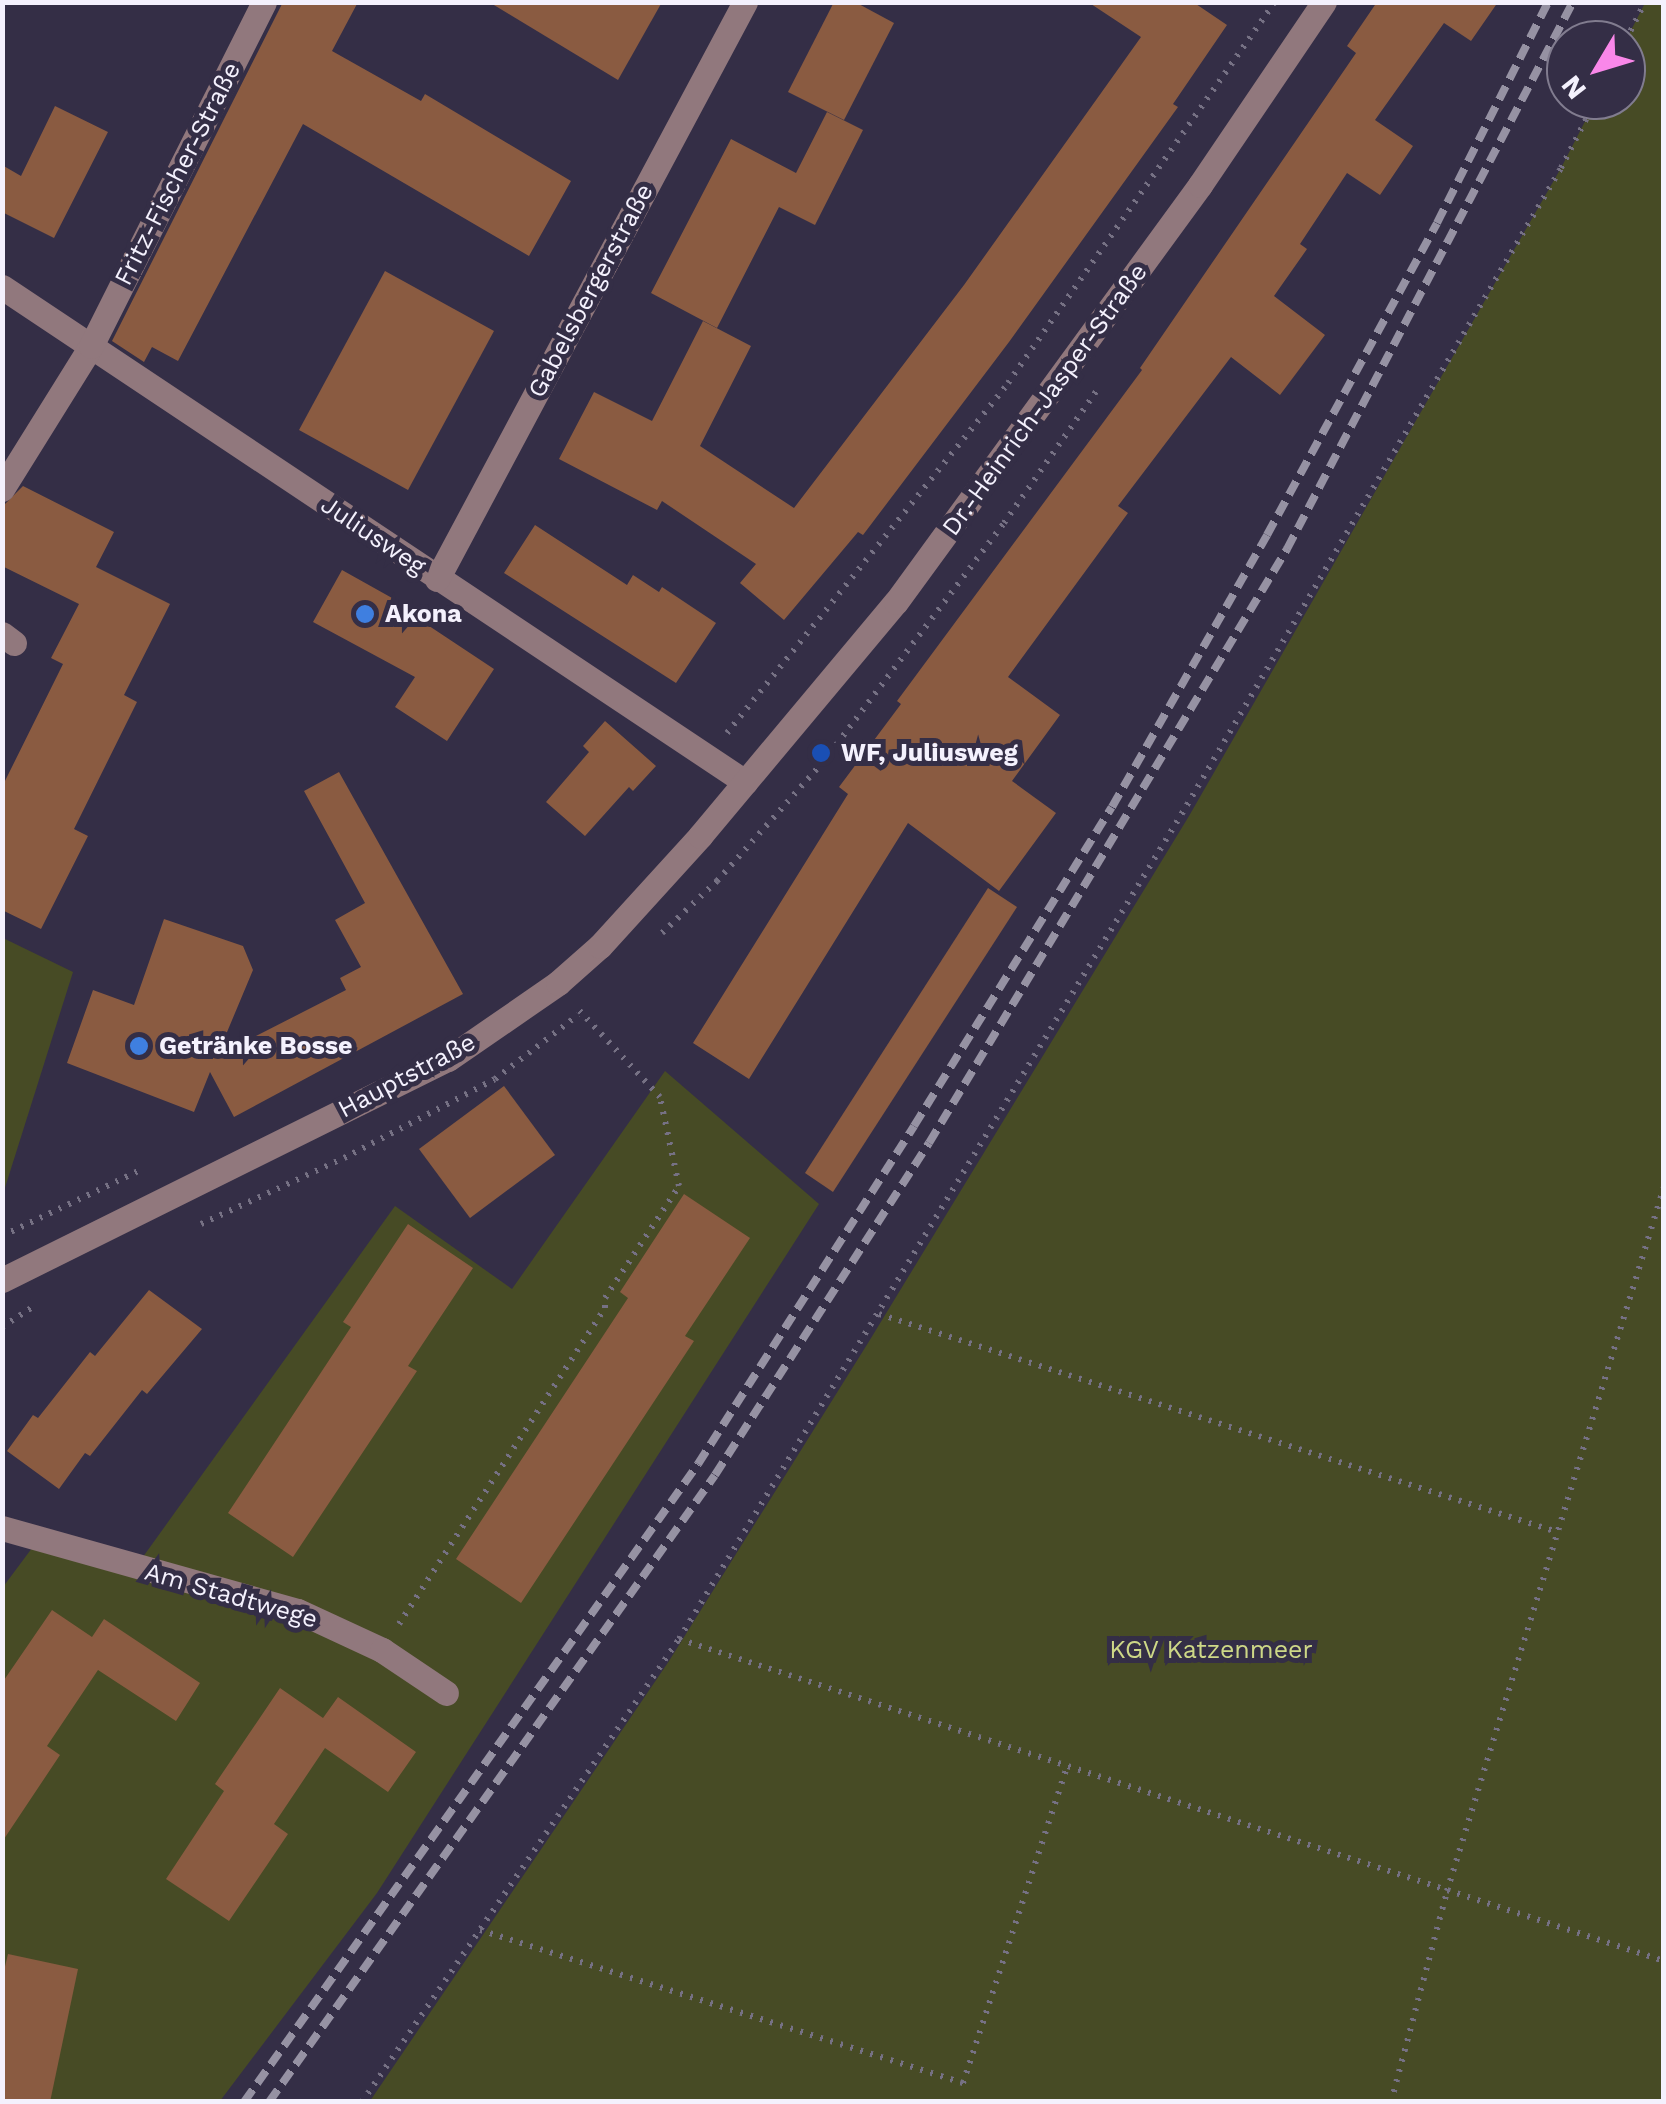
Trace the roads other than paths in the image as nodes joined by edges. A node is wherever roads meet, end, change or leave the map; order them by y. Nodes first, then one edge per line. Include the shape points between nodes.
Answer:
1 (264, 2) edge
2 (745, 2) edge
3 (1324, 2) edge
4 (2, 288) edge
5 (92, 346) junction
6 (2, 489) edge
7 (437, 579) junction
8 (746, 782) junction
9 (2, 1280) edge
10 (2, 1528) edge
11 (446, 1694) dead end

1 - 5 street, Fritz-Fischer-Straße
2 - 7 street, Gabelsbergerstraße
3 - 8 street, Dr.-Heinrich-Jasper-Straße via 972,502
4 - 5 street, Juliusweg
5 - 6 street, Fritz-Fischer-Straße
5 - 7 street, Juliusweg
7 - 8 street, Juliusweg
8 - 9 street, Hauptstraße via 643,902 558,983 448,1058
10 - 11 street, Am Stadtwege via 298,1610 382,1650

